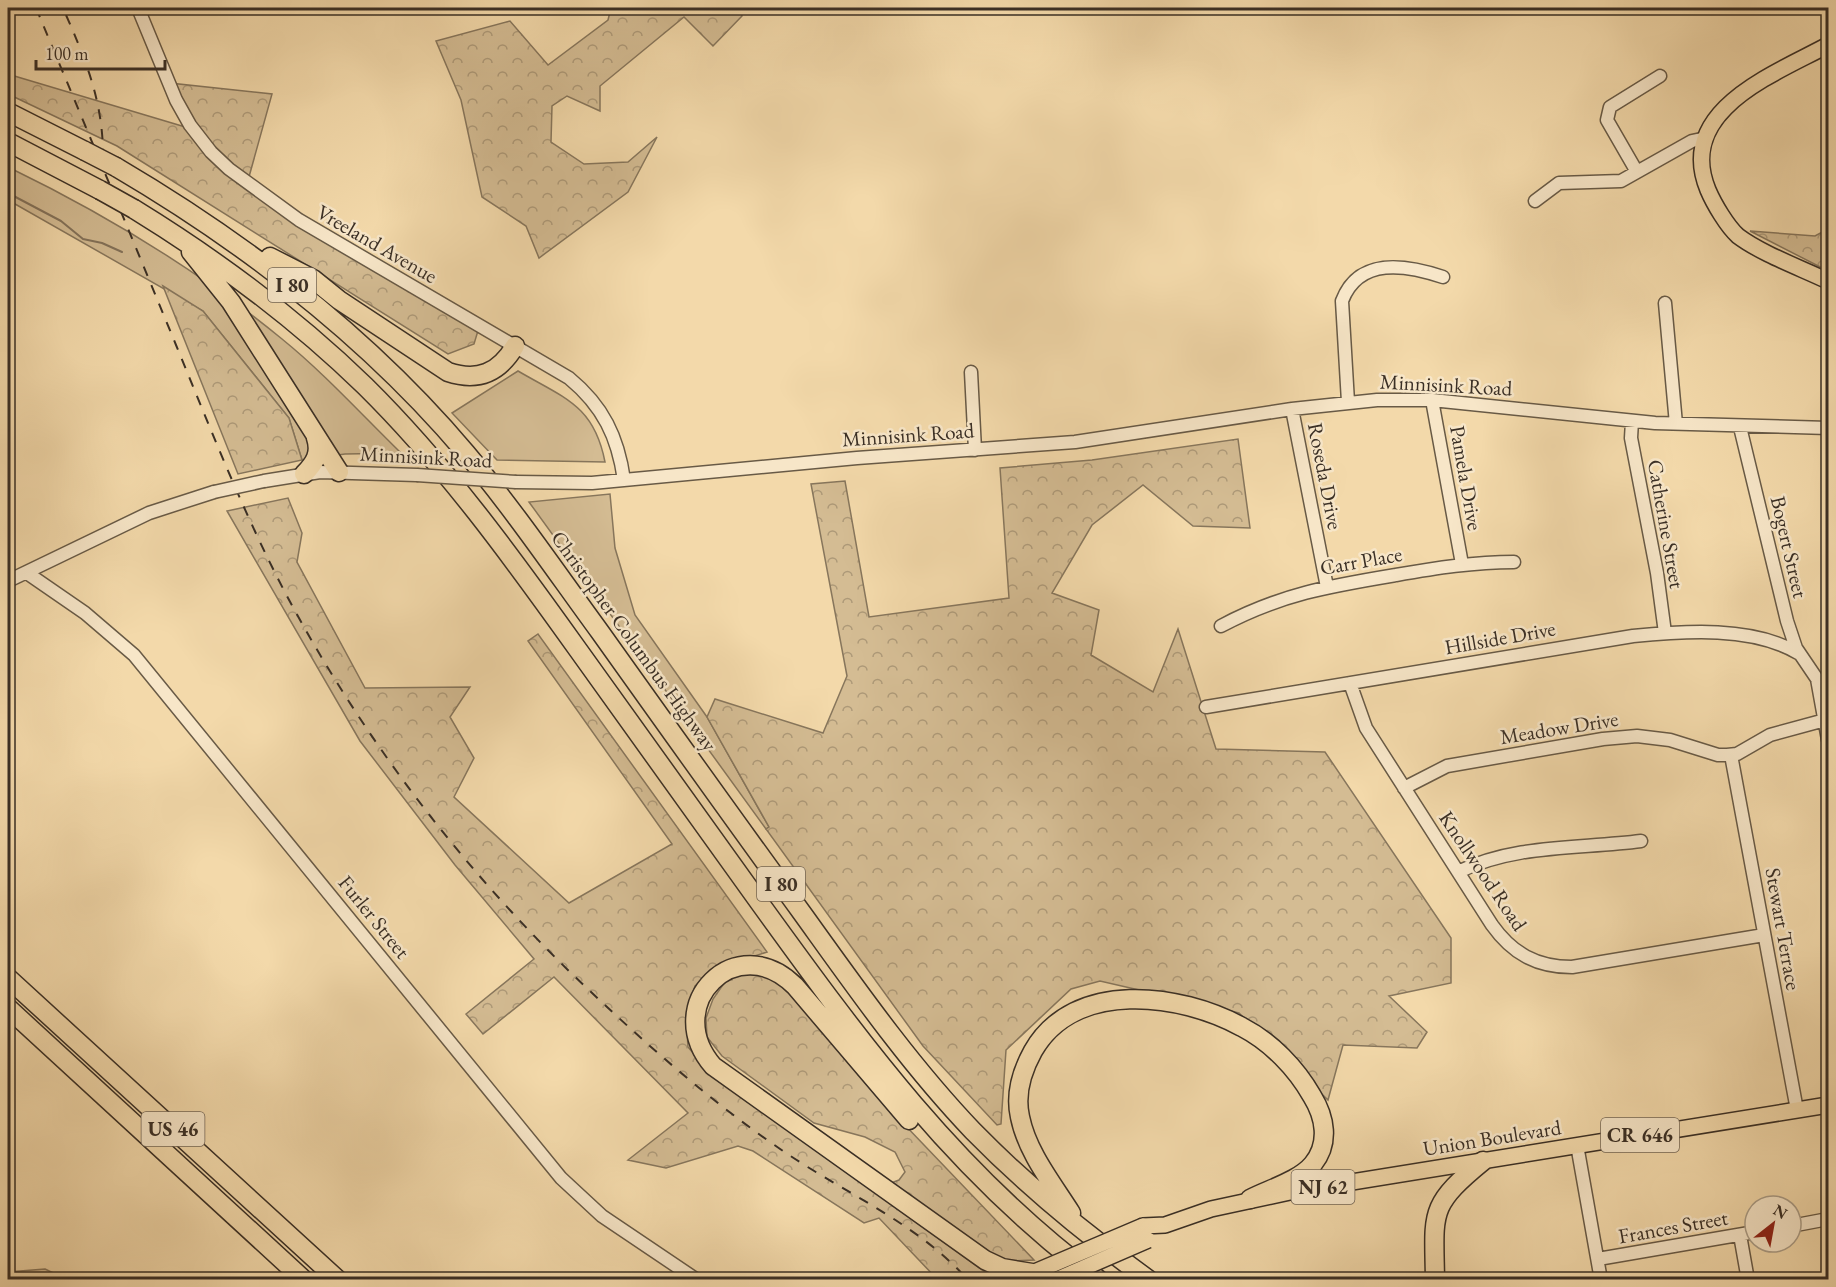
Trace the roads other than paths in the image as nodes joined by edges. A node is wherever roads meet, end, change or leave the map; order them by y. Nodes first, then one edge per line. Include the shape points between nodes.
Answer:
1 (138, 8) edge
2 (1828, 45) edge
3 (1660, 76) dead end
4 (8, 112) edge
5 (1706, 138) junction
6 (8, 142) edge
7 (1637, 172) junction
8 (1535, 201) dead end
9 (218, 230) junction
10 (178, 237) junction
11 (1443, 278) dead end
12 (1828, 281) edge
13 (1665, 303) dead end
14 (515, 346) junction
15 (971, 372) dead end
16 (1432, 400) junction
17 (1348, 402) junction
18 (1292, 409) junction
19 (1632, 421) junction
20 (1676, 424) junction
21 (1740, 427) junction
22 (1828, 428) edge
23 (313, 431) junction
24 (975, 450) junction
25 (339, 471) junction
26 (304, 474) junction
27 (624, 480) junction
28 (1514, 562) dead end
29 (1462, 564) junction
30 (27, 573) junction
31 (8, 580) edge
32 (1327, 587) junction
33 (1221, 626) dead end
34 (1665, 633) junction
35 (1798, 653) junction
36 (1350, 683) junction
37 (1206, 707) dead end
38 (1825, 720) junction
39 (1828, 740) edge
40 (1731, 754) junction
41 (1404, 788) junction
42 (1641, 841) dead end
43 (1458, 872) junction
44 (1764, 935) junction
45 (8, 978) edge
46 (8, 1008) edge
47 (1828, 1105) edge
48 (1797, 1110) junction
49 (1577, 1145) junction
50 (950, 1147) junction
51 (1483, 1161) junction
52 (1250, 1199) junction
53 (1828, 1220) edge
54 (1803, 1224) edge
55 (1080, 1227) junction
56 (1145, 1233) junction
57 (1743, 1234) edge
58 (1740, 1235) junction
59 (1598, 1259) junction
60 (1028, 1274) edge
61 (304, 1280) edge
62 (338, 1280) edge
63 (696, 1280) edge
64 (1056, 1280) edge
65 (1099, 1280) edge
66 (1149, 1280) edge
67 (1436, 1280) edge
68 (1601, 1280) edge
69 (1748, 1280) edge

1 - 14 street, Vreeland Avenue via 181,108 202,142 229,169 299,220
2 - 5 main road via 1747,89 1722,111
3 - 7 street via 1610,107 1607,114
4 - 9 highway, Christopher Columbus Highway / I 80, bridge via 116,167
5 - 7 street via 1692,141
5 - 12 main road via 1702,158 1705,182 1734,232
6 - 10 highway, I 80, bridge
7 - 8 street via 1611,182 1559,183
9 - 14 highway via 313,279 448,372 467,376 492,372 505,362
9 - 55 highway, Christopher Columbus Highway / I 80 via 355,339 465,452 524,527 895,1041 972,1130
10 - 23 highway via 231,302
10 - 50 highway, I 80 via 250,287 321,346 388,409 448,477 506,550 845,1020
11 - 17 street via 1400,267 1374,269 1354,280 1342,301
13 - 20 street
14 - 27 street, Vreeland Avenue via 569,378 595,402 620,451
15 - 24 street
16 - 17 street, Minnisink Road
16 - 19 street, Minnisink Road
16 - 29 street, Pamela Drive
17 - 18 street, Minnisink Road
18 - 24 street, Minnisink Road via 1117,437
18 - 32 street, Roseda Drive
19 - 20 street, Minnisink Road
19 - 34 street, Catherine Street via 1631,438
20 - 21 street, Minnisink Road
21 - 22 street, Minnisink Road
21 - 35 street, Bogert Street via 1786,621
23 - 25 highway
23 - 26 highway via 319,452
24 - 27 street, Minnisink Road
25 - 26 street, Minnisink Road
25 - 27 street, Minnisink Road, bridge via 566,484
26 - 30 street, Minnisink Road, bridge via 214,492 149,513
28 - 29 street, Carr Place
29 - 32 street, Carr Place
30 - 31 street, Minnisink Road
30 - 63 street, Furler Street via 84,612 134,655 561,1178 602,1216
32 - 33 street, Carr Place via 1275,600
34 - 35 street, Hillside Drive via 1755,636
34 - 36 street, Hillside Drive
35 - 38 street, Bogert Street via 1817,679
36 - 37 street, Hillside Drive
36 - 41 street, Knollwood Road via 1366,728
38 - 39 street, Bogert Street
38 - 40 street via 1770,735
40 - 41 street, Meadow Drive via 1718,755 1670,740 1637,736 1603,739 1447,766
40 - 44 street, Stewart Terrace
41 - 43 street, Knollwood Road
42 - 43 street via 1527,851 1479,862
43 - 44 street, Knollwood Road via 1503,940 1519,954 1550,966 1572,967
44 - 48 street, Stewart Terrace
45 - 62 highway, US 46
46 - 61 highway, US 46
47 - 48 main road, Union Boulevard / CR 646
48 - 49 main road, Union Boulevard / CR 646
49 - 51 main road, Union Boulevard / CR 646
49 - 59 street
50 - 60 highway via 925,1137 780,972 759,965 737,966 718,976 702,992 695,1012 696,1033 702,1051 714,1066 985,1260
50 - 65 highway, I 80 via 1035,1228
51 - 52 main road, Union Boulevard / NJ 62
51 - 67 highway via 1454,1184 1438,1209
52 - 55 highway via 1300,1174 1318,1155 1324,1139 1323,1121 1309,1090 1274,1049 1227,1019 1169,1001 1111,1001 1083,1008 1051,1028 1029,1057 1019,1092 1020,1116 1028,1142
52 - 56 main road, Union Boulevard / NJ 62
53 - 54 street
55 - 66 highway, Christopher Columbus Highway / I 80
56 - 60 main road, Union Boulevard / NJ 62, bridge
56 - 64 main road, Union Boulevard / NJ 62, bridge
57 - 58 street, Frances Street
58 - 59 street, Frances Street
58 - 69 street
59 - 68 street

